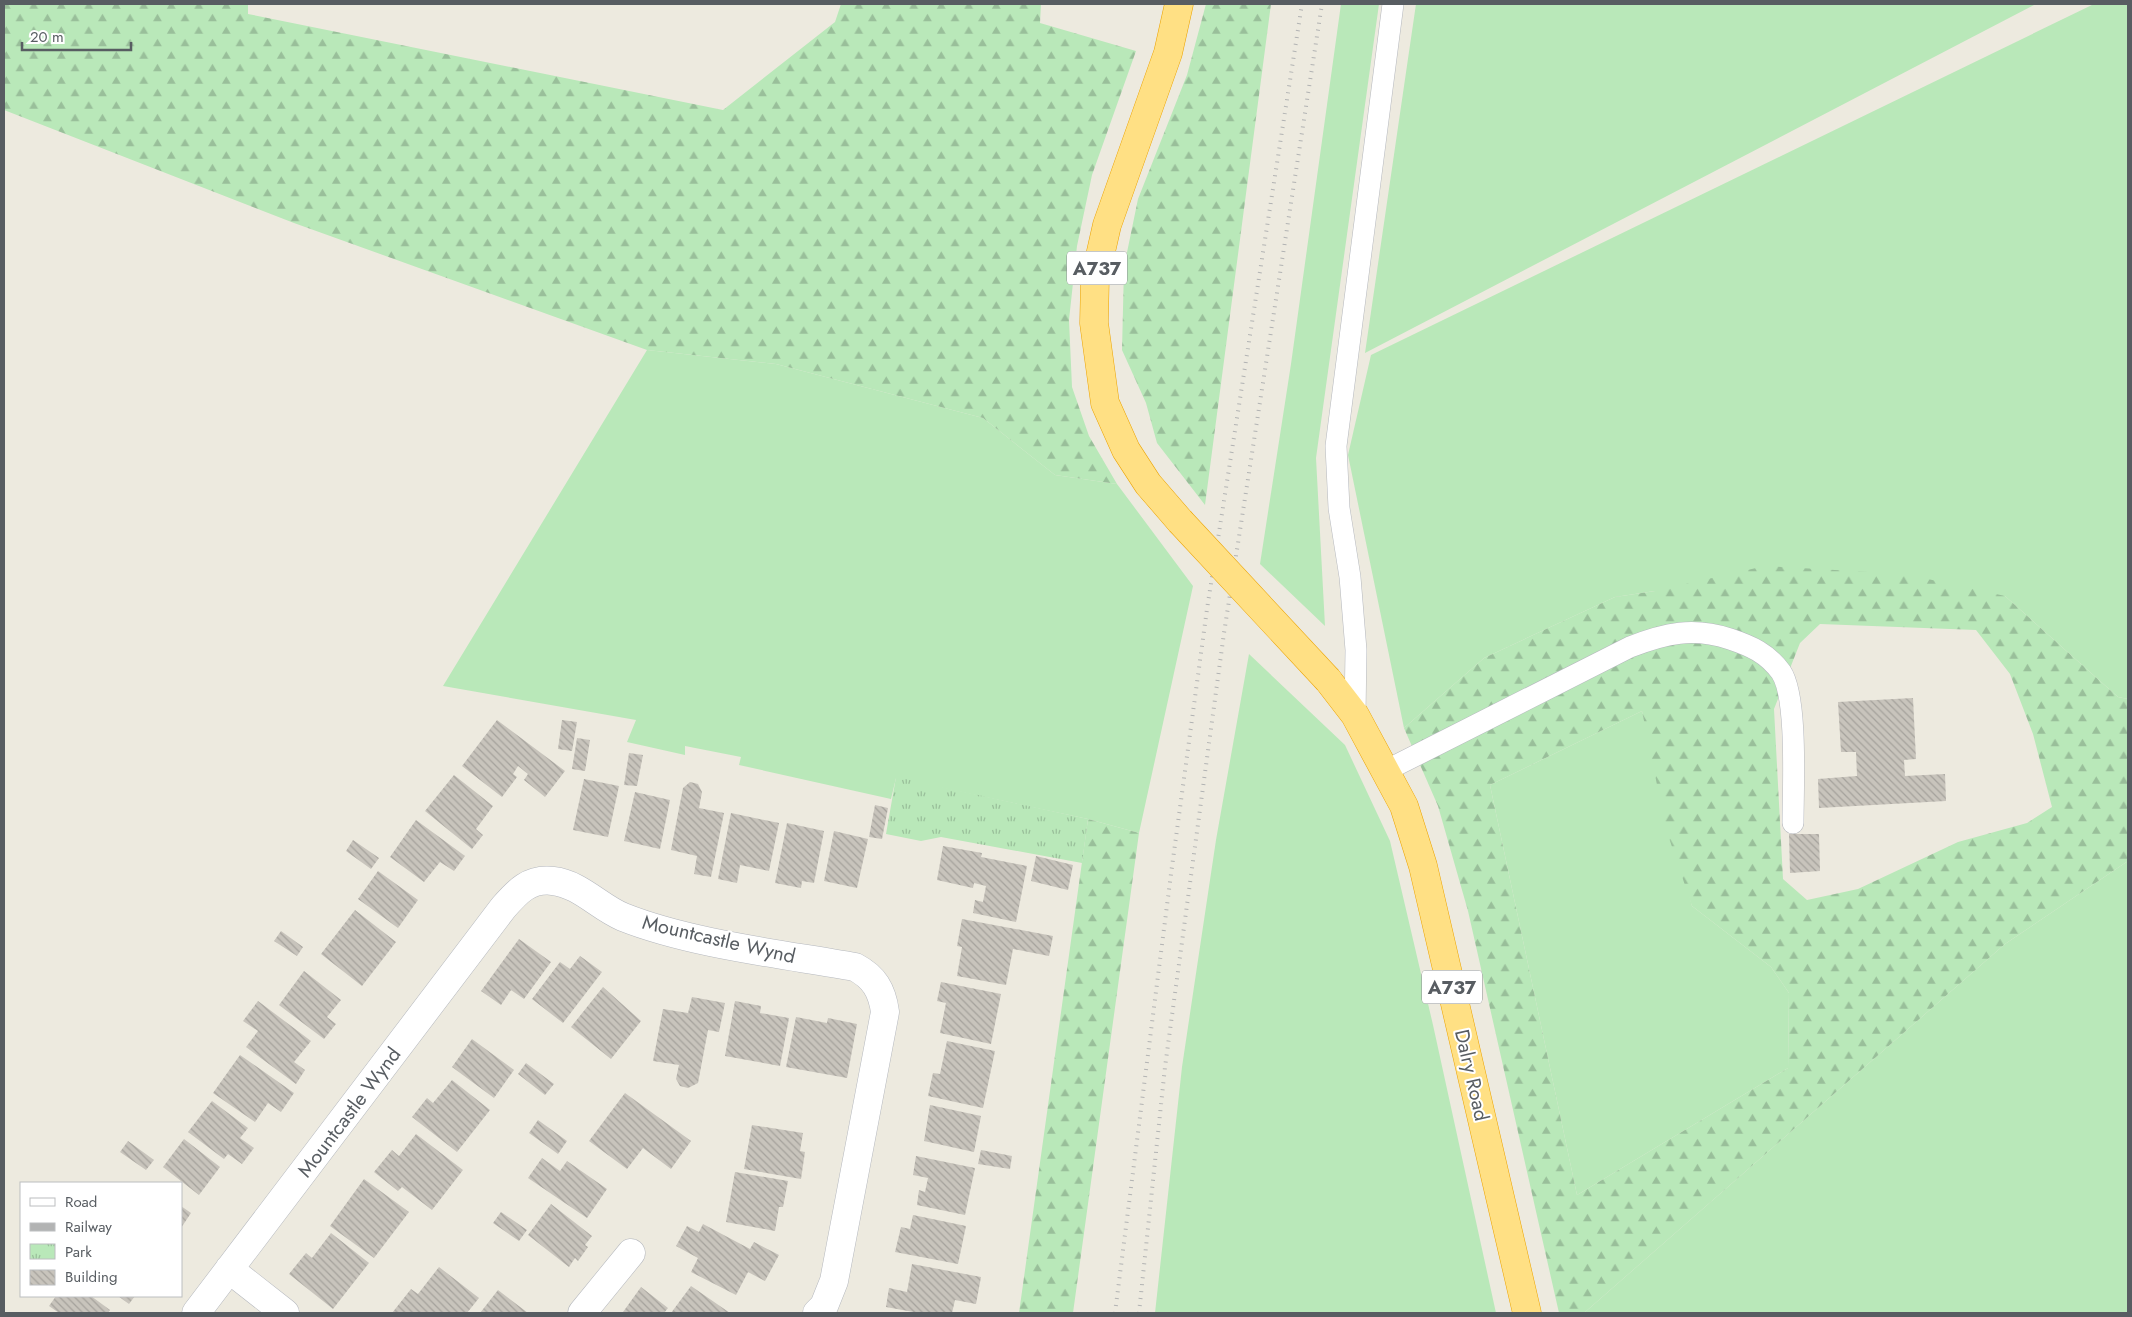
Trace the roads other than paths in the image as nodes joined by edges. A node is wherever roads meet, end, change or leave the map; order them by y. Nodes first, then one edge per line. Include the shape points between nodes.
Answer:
1 (1179, 4) edge
2 (1393, 4) edge
3 (1355, 715) junction
4 (1385, 771) junction
5 (1793, 823) dead end
6 (631, 1253) dead end
7 (229, 1269) junction
8 (196, 1313) edge
9 (285, 1313) edge
10 (582, 1313) edge
11 (817, 1313) edge
12 (1527, 1313) edge

1 - 3 highway, Dalry Road / A737, bridge via 1168,53 1107,225 1095,278 1094,323 1105,403 1126,450 1148,484 1328,680
2 - 3 lane via 1336,446 1339,508 1350,577 1355,641
3 - 4 highway, Dalry Road / A737
4 - 5 lane via 1630,647 1659,635 1695,631 1756,648 1781,672 1791,704
4 - 12 highway, Dalry Road / A737 via 1404,806 1423,866
6 - 10 street
7 - 8 street, Mountcastle Wynd
7 - 9 street
7 - 11 street, Mountcastle Wynd via 503,908 521,888 534,882 552,880 571,884 624,917 687,936 855,967 869,974 876,985 883,999 884,1012 871,1087 834,1281 824,1306

